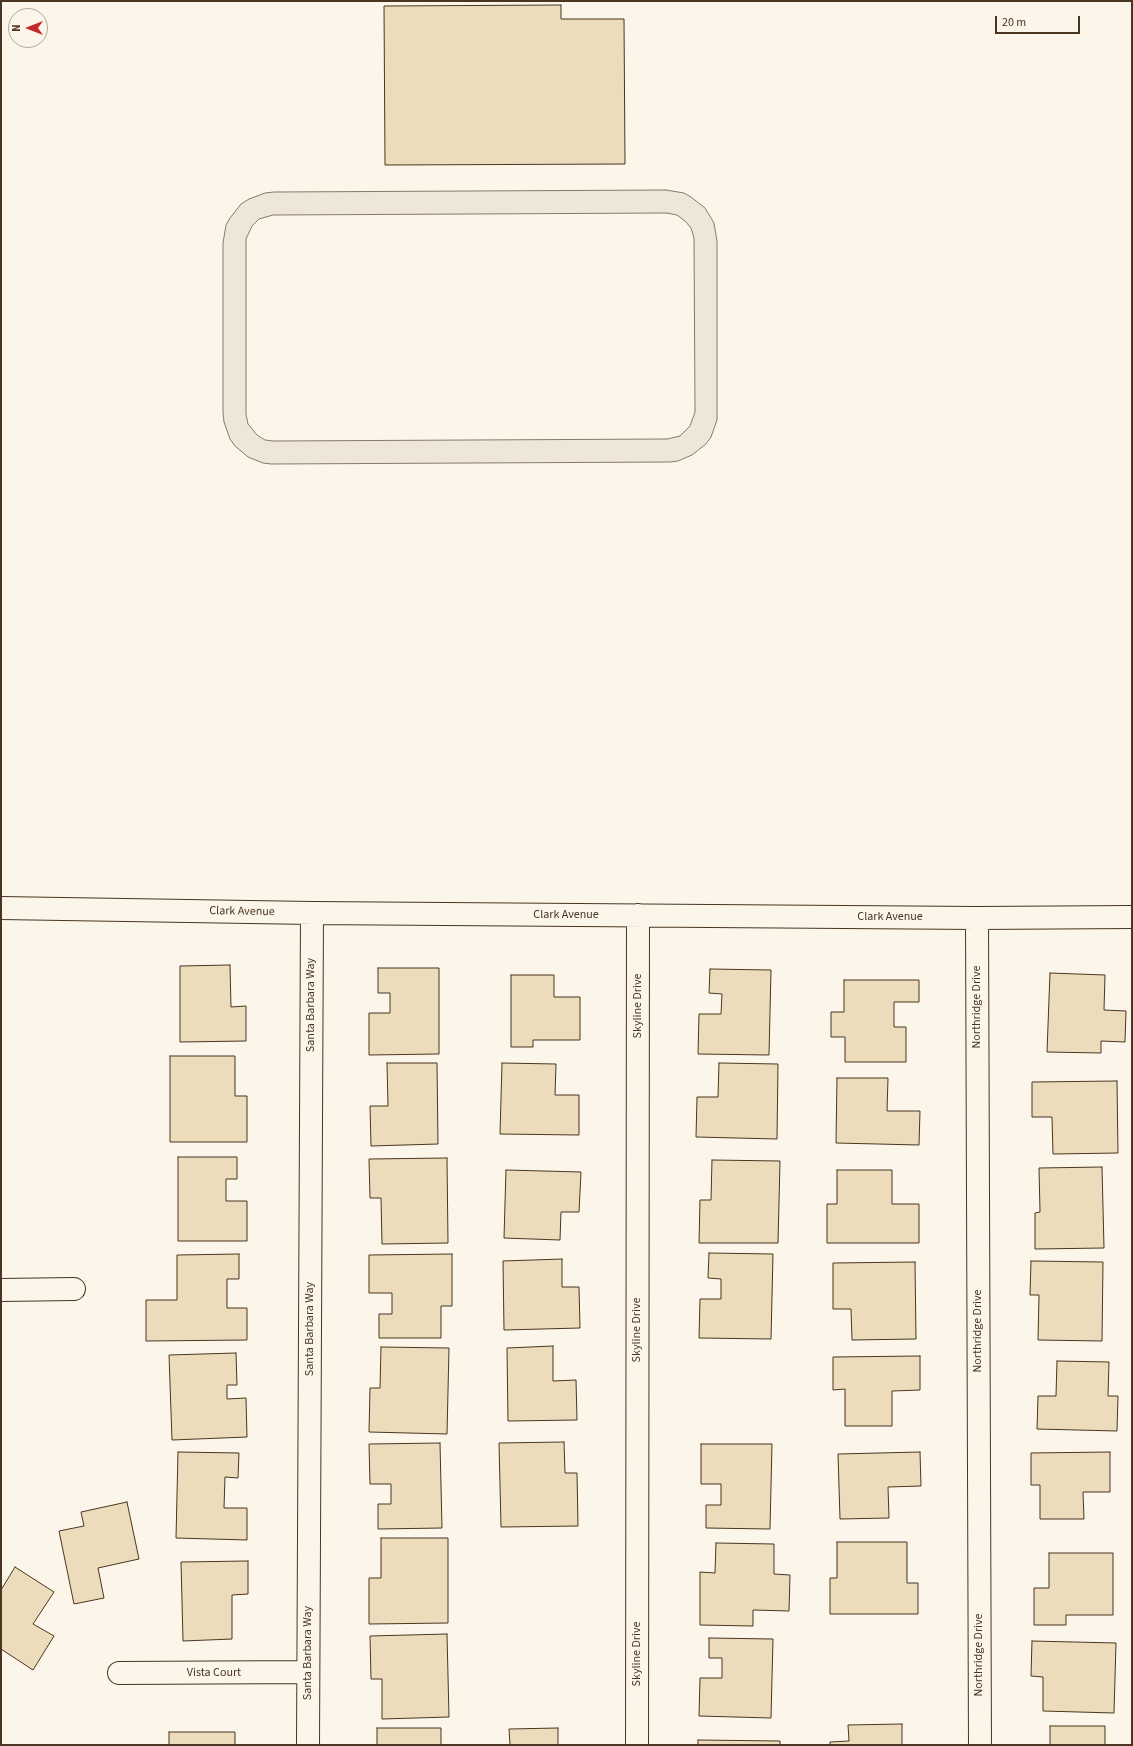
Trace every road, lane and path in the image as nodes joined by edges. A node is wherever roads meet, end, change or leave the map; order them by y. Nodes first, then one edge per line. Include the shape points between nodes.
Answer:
1 (1, 908) edge
2 (312, 913) junction
3 (638, 916) junction
4 (1132, 917) edge
5 (976, 918) junction
6 (74, 1289) dead end
7 (1, 1290) edge
8 (308, 1672) junction
9 (119, 1673) dead end
10 (308, 1745) edge
11 (637, 1745) edge
12 (980, 1745) edge

1 - 2 street, Clark Avenue
2 - 3 street, Clark Avenue
2 - 8 street, Santa Barbara Way
3 - 5 street, Clark Avenue
3 - 11 street, Skyline Drive
4 - 5 street, Clark Avenue
5 - 12 street, Northridge Drive
6 - 7 street
8 - 9 street, Vista Court
8 - 10 street, Santa Barbara Way

